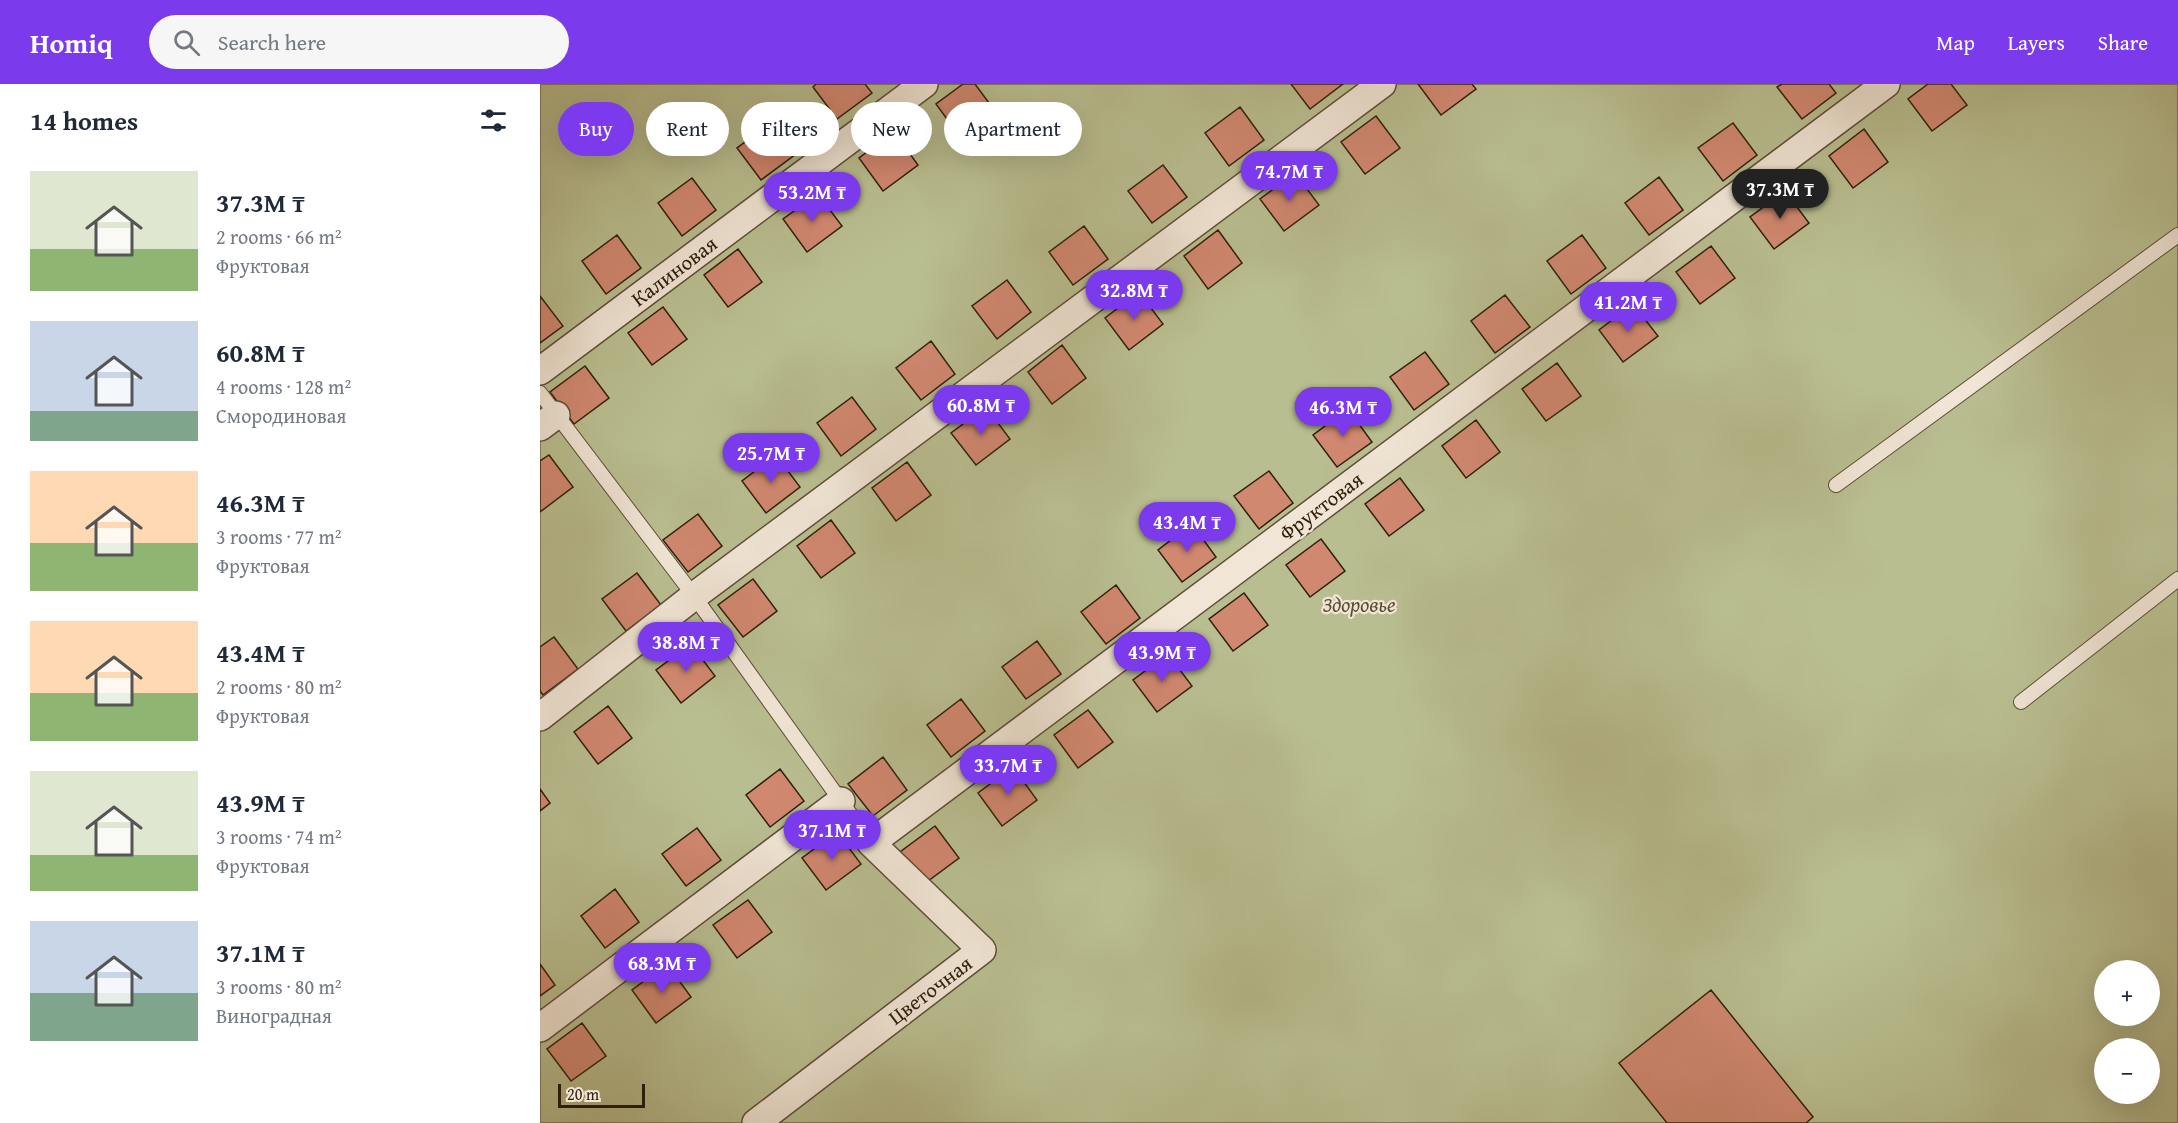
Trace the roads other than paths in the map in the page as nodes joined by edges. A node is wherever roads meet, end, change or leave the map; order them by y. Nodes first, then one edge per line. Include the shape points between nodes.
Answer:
1 (924, 84) edge
2 (1382, 84) edge
3 (1886, 84) edge
4 (2178, 235) edge
5 (540, 371) edge
6 (540, 393) edge
7 (548, 421) edge
8 (1836, 485) dead end
9 (2178, 579) edge
10 (694, 596) junction
11 (2021, 702) dead end
12 (540, 717) edge
13 (841, 801) junction
14 (872, 843) junction
15 (540, 1028) edge
16 (756, 1123) edge

1 - 5 street, Калиновая
2 - 10 street
3 - 14 street, Фруктовая
4 - 8 lane
6 - 7 lane
7 - 10 lane
9 - 11 lane
10 - 12 street
10 - 13 lane
13 - 14 lane
13 - 15 street
14 - 16 street, Цветочная via 982,950

